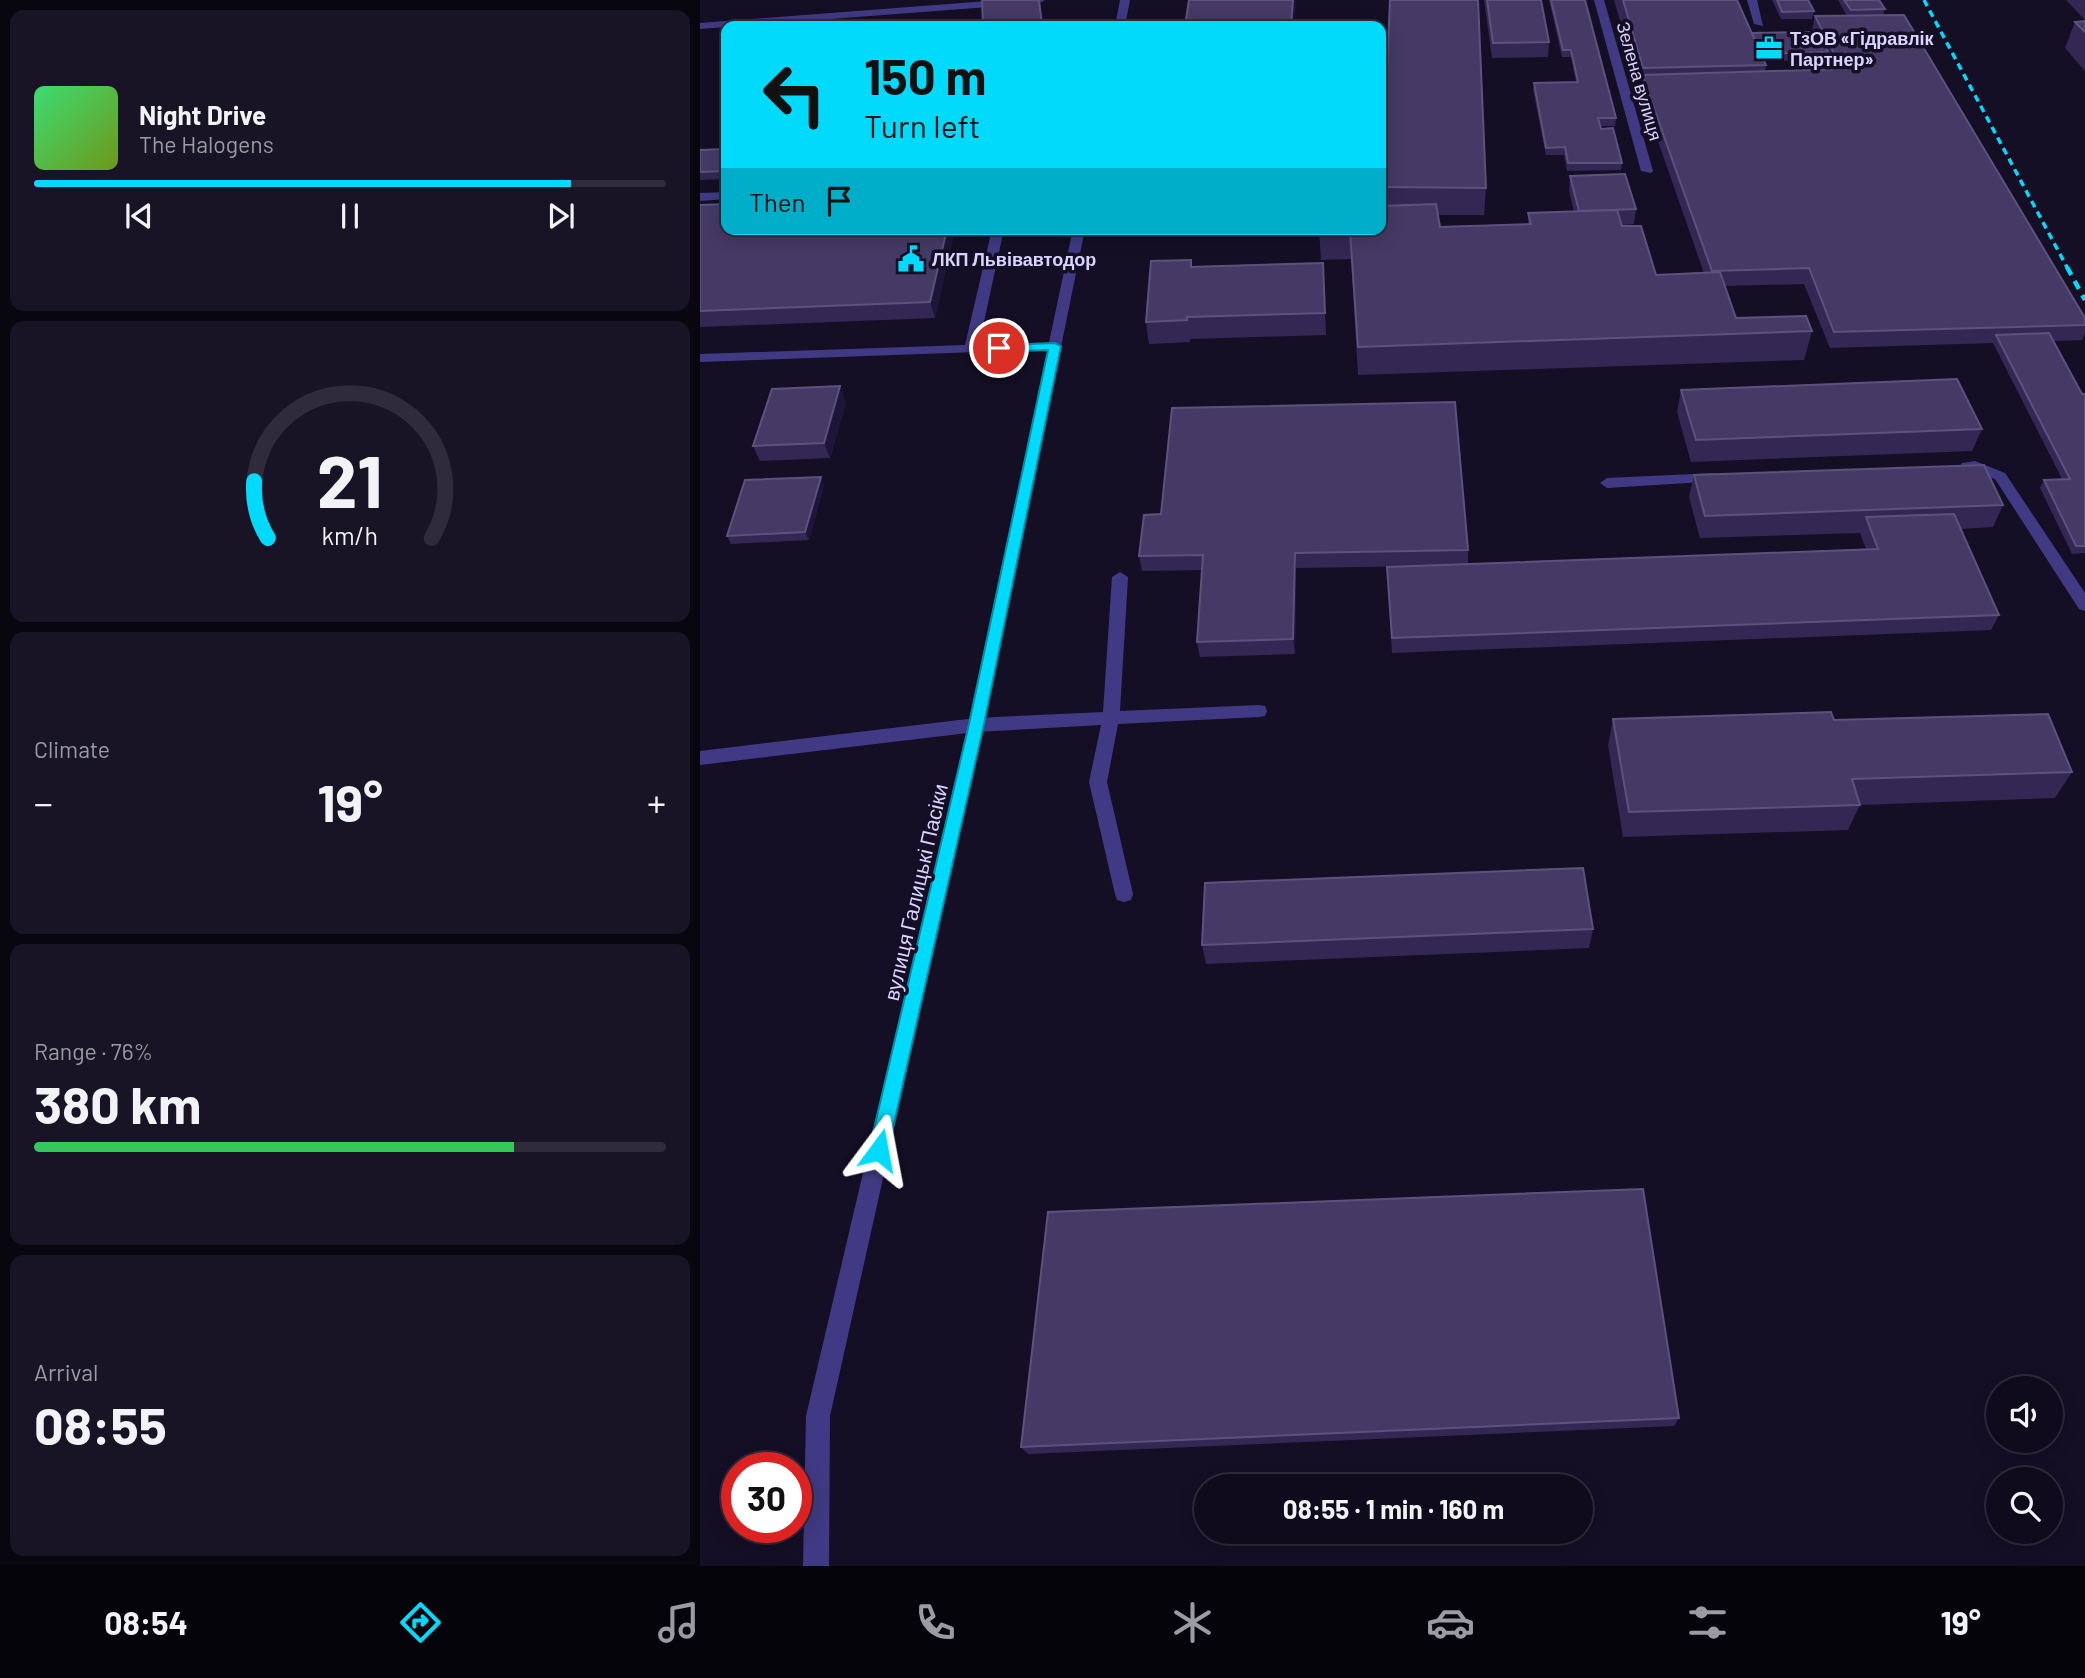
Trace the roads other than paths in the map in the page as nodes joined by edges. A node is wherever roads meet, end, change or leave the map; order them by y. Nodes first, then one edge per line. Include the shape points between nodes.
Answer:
1 (1040, 0) edge
2 (1125, 0) edge
3 (1599, 0) edge
4 (1752, 0) edge
5 (765, 21) edge
6 (1121, 21) edge
7 (721, 24) edge
8 (1759, 24) dead end
9 (700, 26) edge
10 (1647, 171) dead end
11 (721, 196) edge
12 (700, 197) edge
13 (998, 235) edge
14 (1078, 235) edge
15 (1055, 346) junction
16 (971, 349) junction
17 (700, 358) edge
18 (1948, 467) edge
19 (1730, 477) edge
20 (1607, 483) dead end
21 (1120, 577) dead end
22 (2085, 605) edge
23 (1259, 711) dead end
24 (1111, 719) junction
25 (976, 724) junction
26 (700, 758) edge
27 (1124, 894) dead end
28 (816, 1566) edge

1 - 5 street
2 - 6 street
3 - 10 street, Зелена вулиця
4 - 8 street
7 - 9 street
11 - 12 street
13 - 16 street
14 - 15 street, вулиця Галицькі Пасіки
15 - 16 street
15 - 25 street, вулиця Галицькі Пасіки
16 - 17 street
18 - 22 street via 1975,466 2000,477
19 - 20 street
21 - 24 street
23 - 24 street
24 - 25 street
24 - 27 street via 1098,782
25 - 26 street
25 - 28 street, вулиця Галицькі Пасіки via 818,1416

